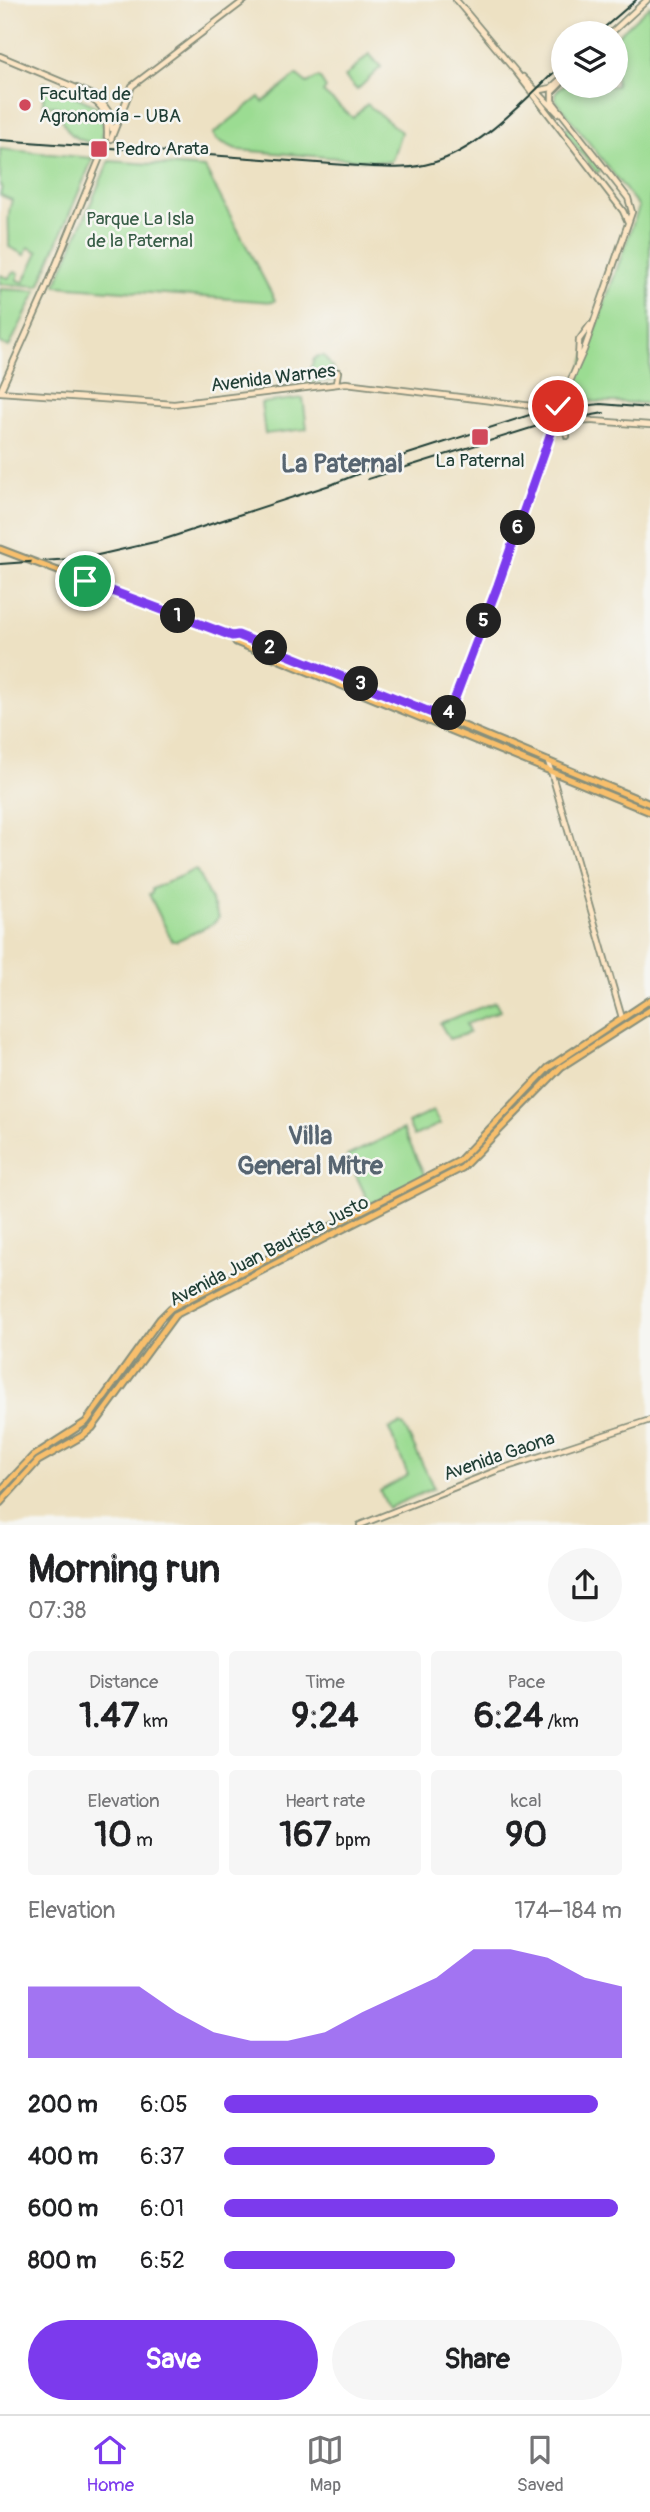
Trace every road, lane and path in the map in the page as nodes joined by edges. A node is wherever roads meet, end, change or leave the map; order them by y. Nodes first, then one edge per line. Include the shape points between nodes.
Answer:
1 (245, 0) edge
2 (456, 0) edge
3 (647, 0) edge
4 (624, 21) edge
5 (0, 56) edge
6 (517, 73) junction
7 (551, 90) edge
8 (535, 91) junction
9 (551, 91) edge
10 (552, 98) edge
11 (544, 100) junction
12 (544, 108) junction
13 (562, 116) junction
14 (570, 125) junction
15 (561, 131) junction
16 (100, 160) tunnel mouth
17 (607, 172) junction
18 (598, 178) junction
19 (628, 223) junction
20 (592, 322) junction
21 (580, 338) junction
22 (586, 344) junction
23 (578, 346) junction
24 (578, 362) junction
25 (338, 372) dead end
26 (336, 383) junction
27 (0, 391) edge
28 (567, 391) junction
29 (561, 404) junction
30 (548, 408) junction
31 (558, 413) junction
32 (577, 420) junction
33 (650, 425) edge
34 (567, 436) dead end
35 (0, 549) edge
36 (232, 636) junction
37 (447, 719) junction
38 (448, 728) junction
39 (548, 761) junction
40 (551, 771) junction
41 (650, 804) edge
42 (650, 813) edge
43 (650, 1000) edge
44 (650, 1010) edge
45 (622, 1018) junction
46 (650, 1420) edge
47 (0, 1491) edge
48 (0, 1503) edge
49 (360, 1525) edge

1 - 5 main road via 132,86 109,137 100,104
2 - 6 main road
3 - 4 main road
6 - 8 main road
6 - 12 main road
7 - 8 main road
8 - 11 main road
9 - 11 main road
10 - 13 main road
11 - 12 main road
11 - 13 main road
12 - 15 main road
13 - 14 main road
14 - 15 main road
14 - 17 main road
15 - 18 main road
16 - 27 main road
17 - 18 main road
17 - 19 main road via 630,202
18 - 19 main road
19 - 20 main road
20 - 21 main road
20 - 22 main road
21 - 22 main road
21 - 23 main road
22 - 23 main road
22 - 24 main road
23 - 24 main road
24 - 28 main road
25 - 26 main road
26 - 27 main road, Avenida Warnes via 174,404
26 - 30 main road, Avenida Warnes
28 - 29 main road
28 - 32 main road via 568,408
29 - 30 main road
29 - 31 main road
30 - 31 main road, Avenida Warnes
31 - 32 main road, Avenida Warnes
31 - 37 main road
32 - 33 main road, Avenida Warnes
32 - 34 main road via 566,428
35 - 36 main road, bridge
36 - 37 main road
36 - 38 main road via 236,642
37 - 38 main road
37 - 39 main road
38 - 40 main road
39 - 40 main road
39 - 41 main road
40 - 42 main road
40 - 45 main road
43 - 45 main road, Avenida Juan Bautista Justo
44 - 48 main road, Avenida Juan Bautista Justo via 561,1067 462,1168 175,1315 92,1428 38,1461
45 - 47 main road, Avenida Juan Bautista Justo via 548,1068 459,1161 171,1308 86,1422 33,1456
46 - 49 main road, Avenida Gaona via 498,1469

